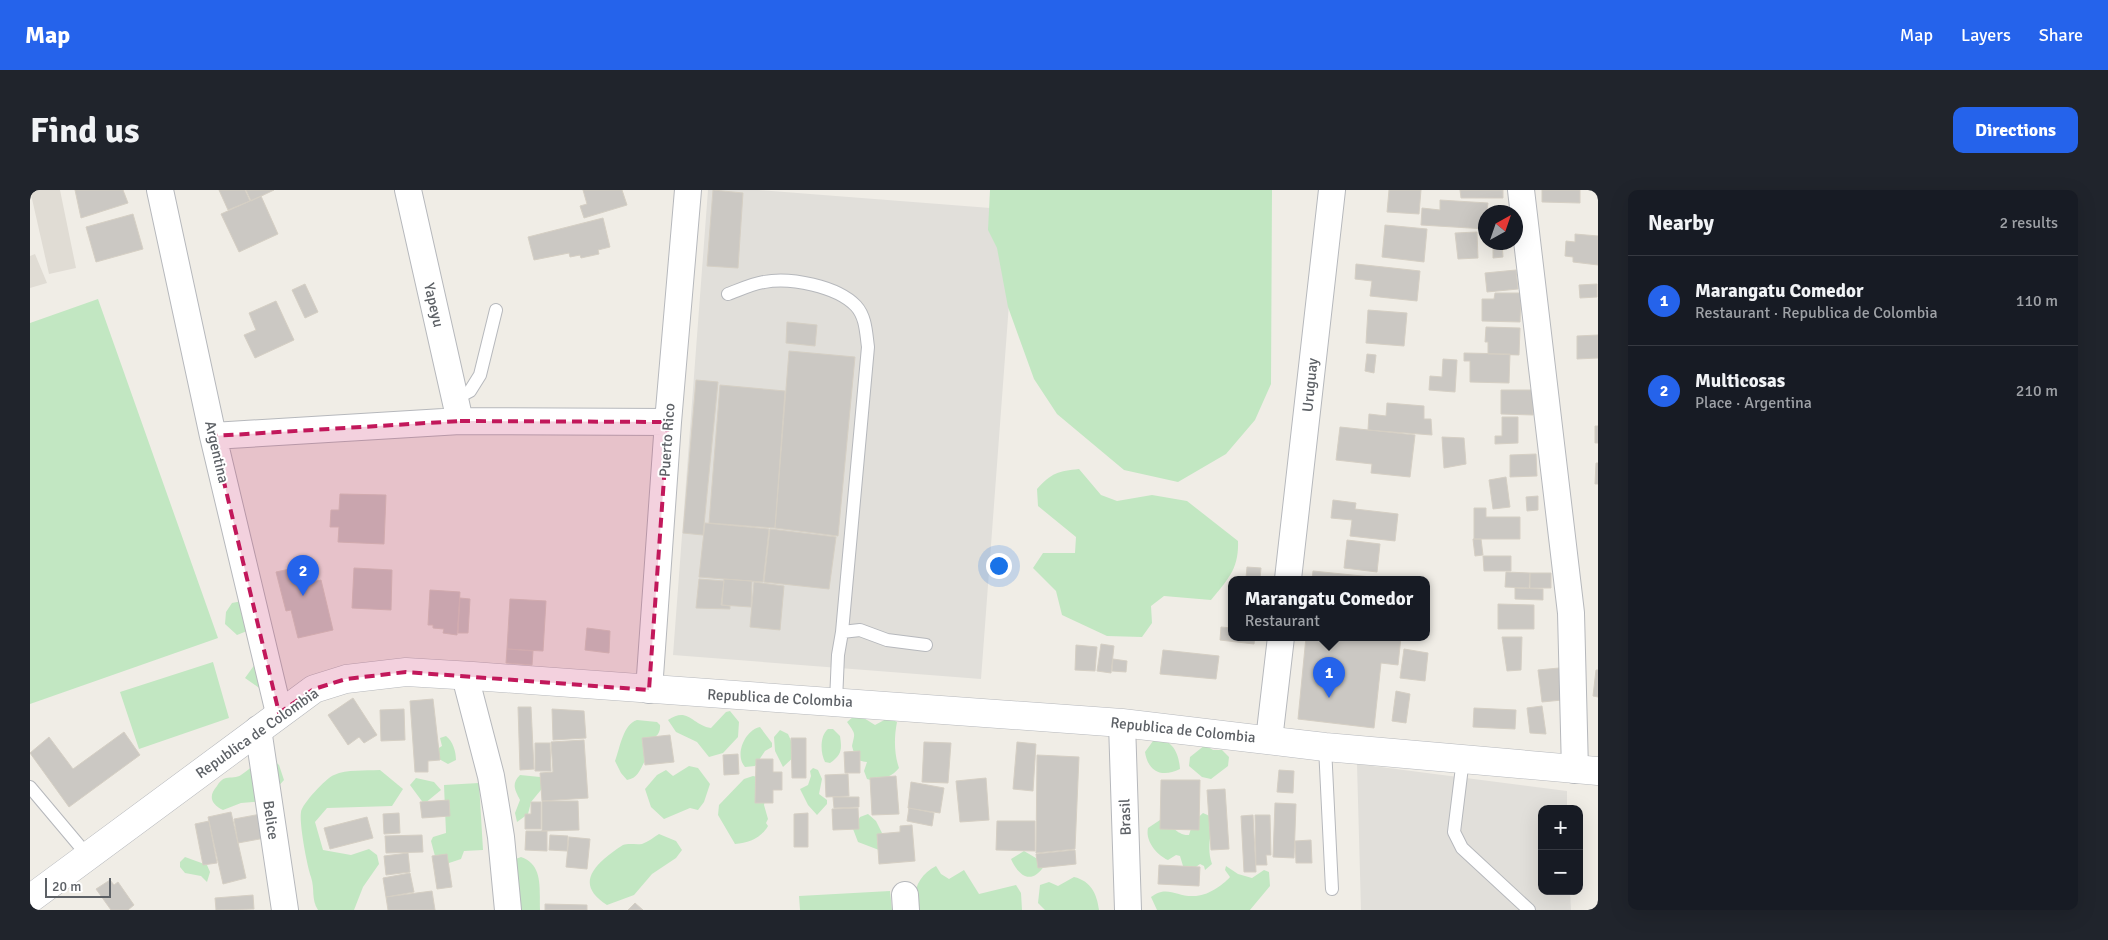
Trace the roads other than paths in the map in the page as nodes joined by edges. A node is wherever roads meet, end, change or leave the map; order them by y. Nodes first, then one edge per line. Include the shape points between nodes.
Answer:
1 (160, 190) edge
2 (408, 190) edge
3 (688, 190) edge
4 (1332, 190) edge
5 (1521, 190) edge
6 (728, 294) dead end
7 (496, 310) dead end
8 (458, 410) junction
9 (668, 422) junction
10 (213, 436) junction
11 (1288, 576) edge
12 (842, 632) junction
13 (1281, 641) edge
14 (926, 645) dead end
15 (465, 676) junction
16 (649, 690) junction
17 (836, 701) junction
18 (269, 721) junction
19 (1122, 723) junction
20 (1270, 740) junction
21 (1325, 747) junction
22 (1463, 759) junction
23 (1586, 770) edge
24 (30, 787) edge
25 (88, 856) junction
26 (1332, 889) dead end
27 (30, 899) edge
28 (285, 910) edge
29 (508, 910) edge
30 (1128, 910) edge
31 (1529, 910) edge

1 - 10 street, Argentina
2 - 8 street, Yapeyu
3 - 9 street, Puerto Rico
4 - 11 street, Uruguay
5 - 23 street via 1571,613
6 - 12 lane via 763,282 786,280 814,285 837,293 856,306 864,319 868,346
7 - 8 lane via 480,375
8 - 9 street
8 - 10 street
9 - 16 street, Puerto Rico
10 - 18 street, Argentina
12 - 14 lane via 860,630 887,640
12 - 17 lane
13 - 20 street
15 - 16 street, Republica de Colombia
15 - 18 street, Republica de Colombia via 406,672 346,679 314,689
15 - 29 street via 491,776
16 - 17 street, Republica de Colombia
17 - 19 street, Republica de Colombia
18 - 25 street, Republica de Colombia
18 - 28 street, Belice
19 - 20 street, Republica de Colombia
19 - 30 street, Brasil
20 - 21 street, Republica de Colombia
21 - 22 street, Republica de Colombia
21 - 26 lane
22 - 23 street, Republica de Colombia
22 - 31 lane via 1454,832 1462,848
24 - 25 lane
25 - 27 street, Republica de Colombia

